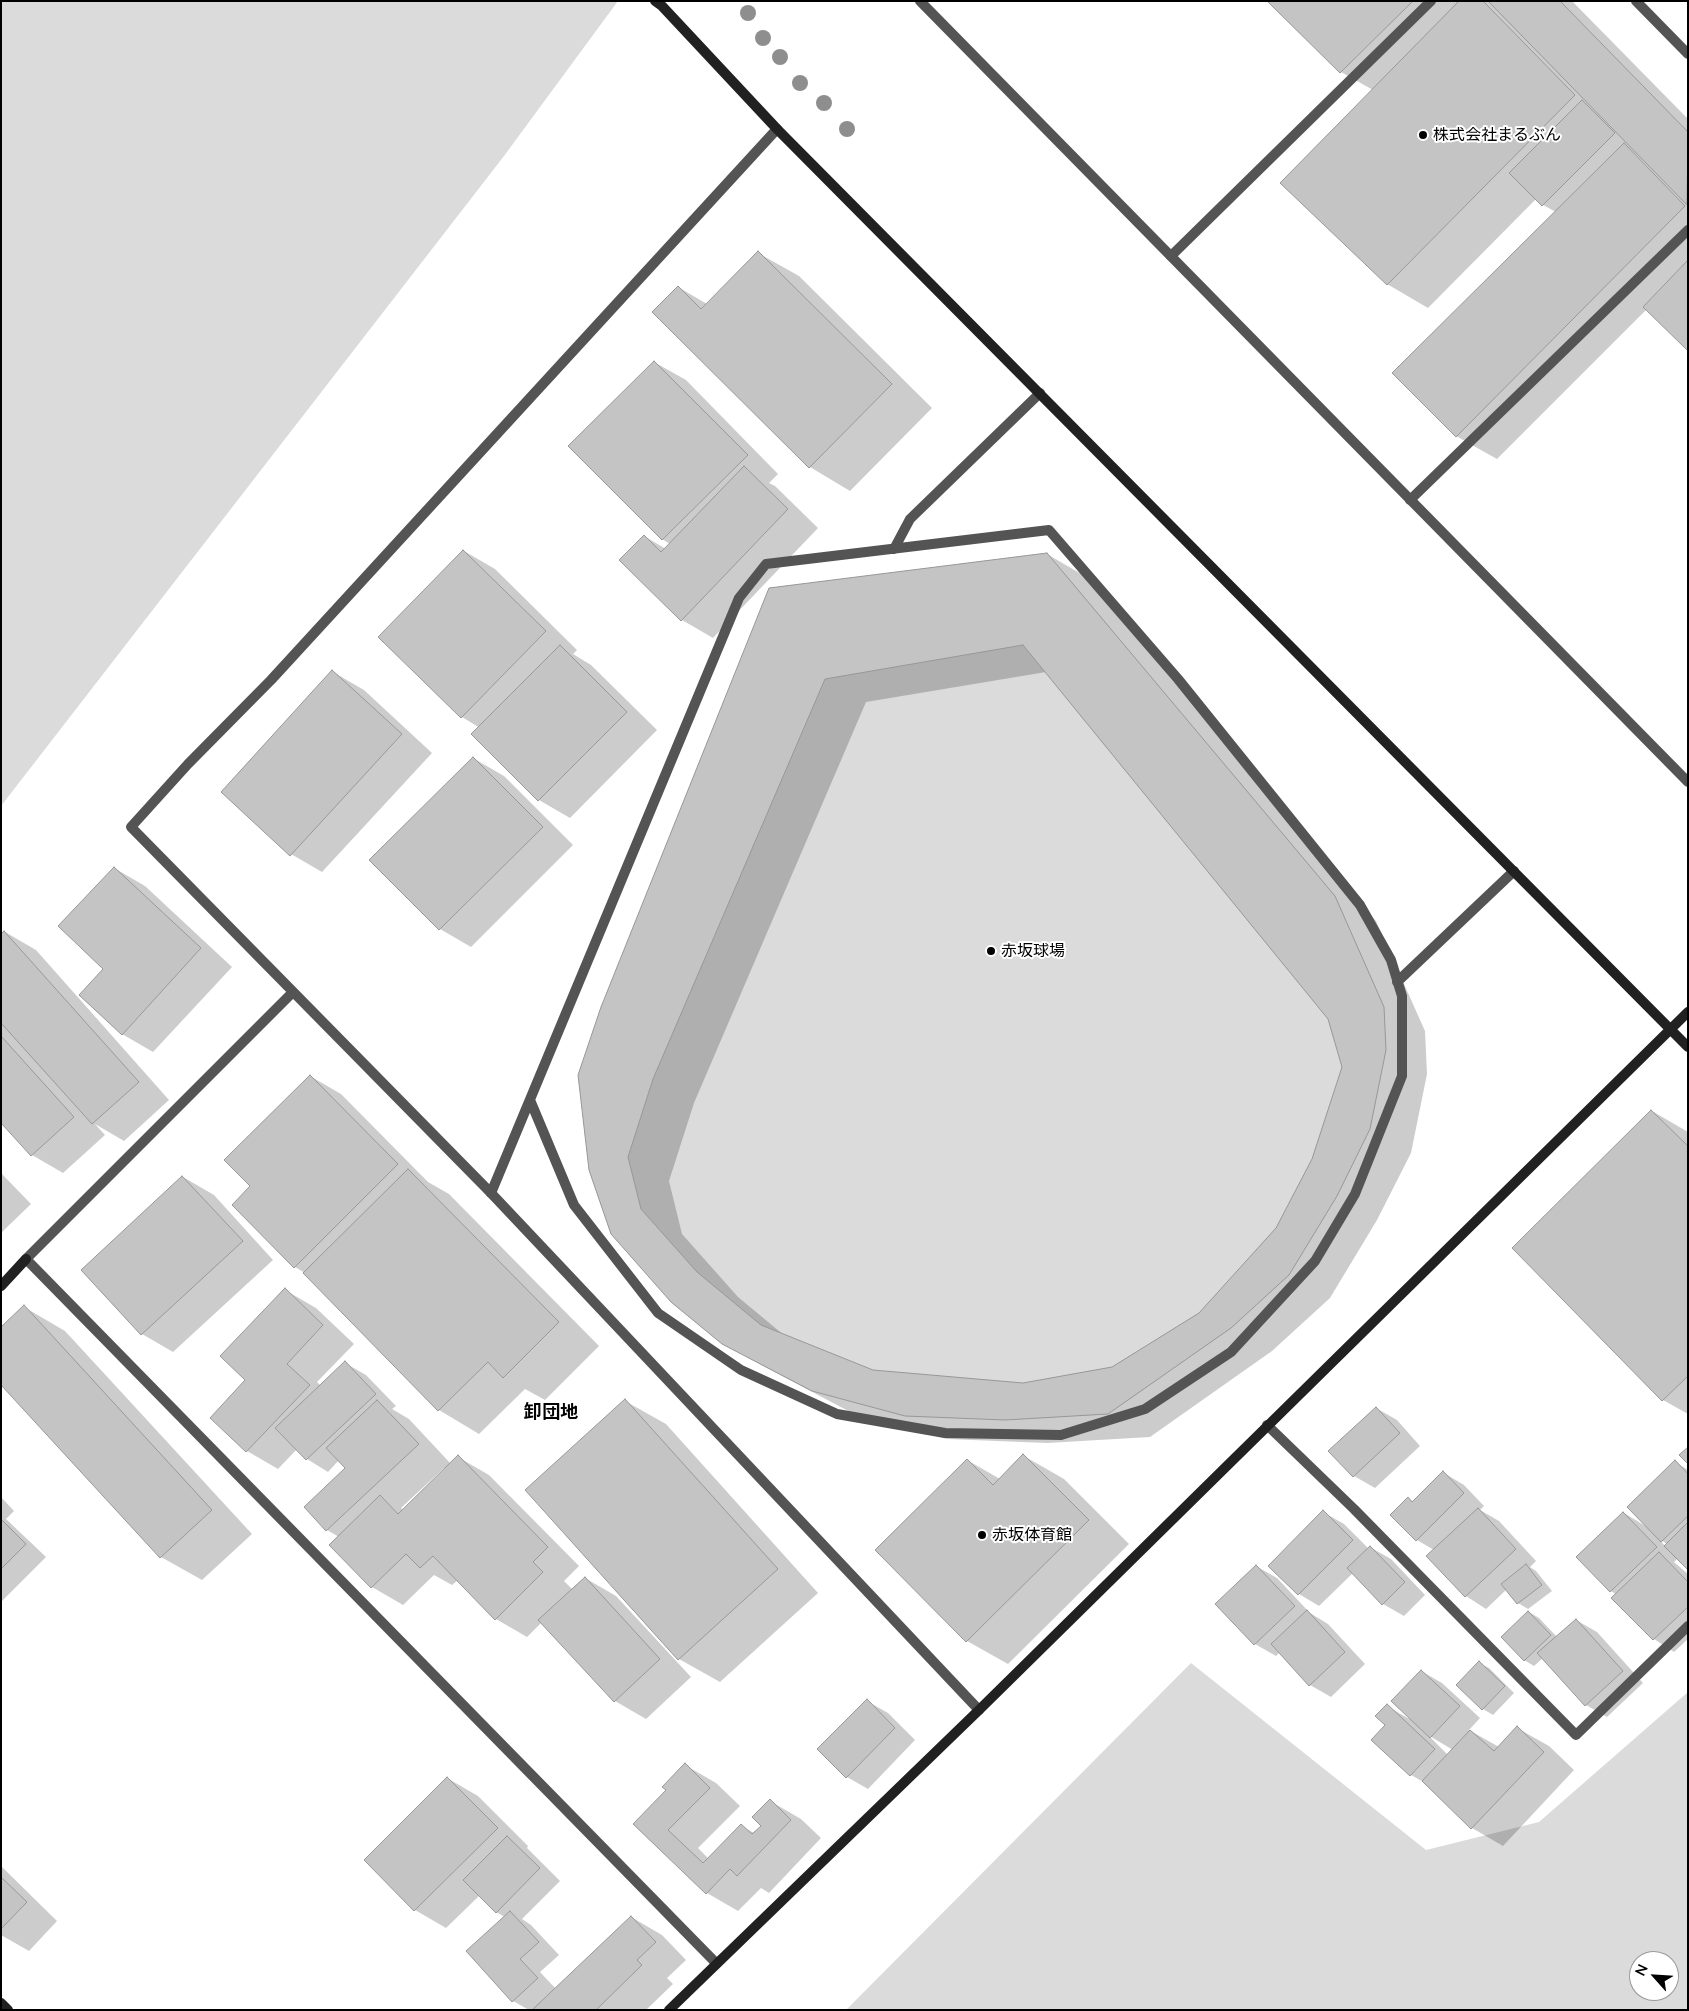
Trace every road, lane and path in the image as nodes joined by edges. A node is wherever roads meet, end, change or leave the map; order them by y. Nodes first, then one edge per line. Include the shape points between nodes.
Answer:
1 (920, 1) edge
2 (1430, 1) edge
3 (1636, 1) edge
4 (661, 3) edge
5 (1688, 54) edge
6 (777, 129) junction
7 (1688, 230) edge
8 (1171, 256) junction
9 (1040, 393) junction
10 (1410, 500) junction
11 (894, 549) junction
12 (1688, 782) edge
13 (1514, 871) junction
14 (1398, 982) junction
15 (292, 993) junction
16 (1688, 1012) edge
17 (1670, 1029) junction
18 (1688, 1047) edge
19 (530, 1100) junction
20 (491, 1193) junction
21 (26, 1259) junction
22 (1, 1286) edge
23 (1267, 1425) junction
24 (1688, 1626) edge
25 (979, 1710) junction
26 (716, 1963) junction
27 (1, 2003) edge
28 (8, 2010) edge
29 (669, 2010) edge

1 - 8 street
2 - 8 street
3 - 5 street
4 - 6 street
6 - 9 street
6 - 15 street via 271,680 131,827
7 - 10 street
8 - 10 street
9 - 11 street via 910,519
9 - 13 street
10 - 12 street
11 - 14 street via 1049,530 1178,678 1360,905 1391,960
11 - 19 street via 766,564 739,598
13 - 14 street
13 - 17 street
14 - 19 street via 1402,996 1402,1076 1356,1194 1315,1261 1231,1352 1144,1409 1061,1435 945,1433 837,1414 741,1370 658,1313 574,1205
15 - 20 street
15 - 21 street
16 - 17 street
17 - 18 street
17 - 23 street
19 - 20 street
20 - 25 street
21 - 22 street
21 - 26 street
23 - 24 street via 1576,1735
23 - 25 street
25 - 26 street
26 - 29 street
27 - 28 street

